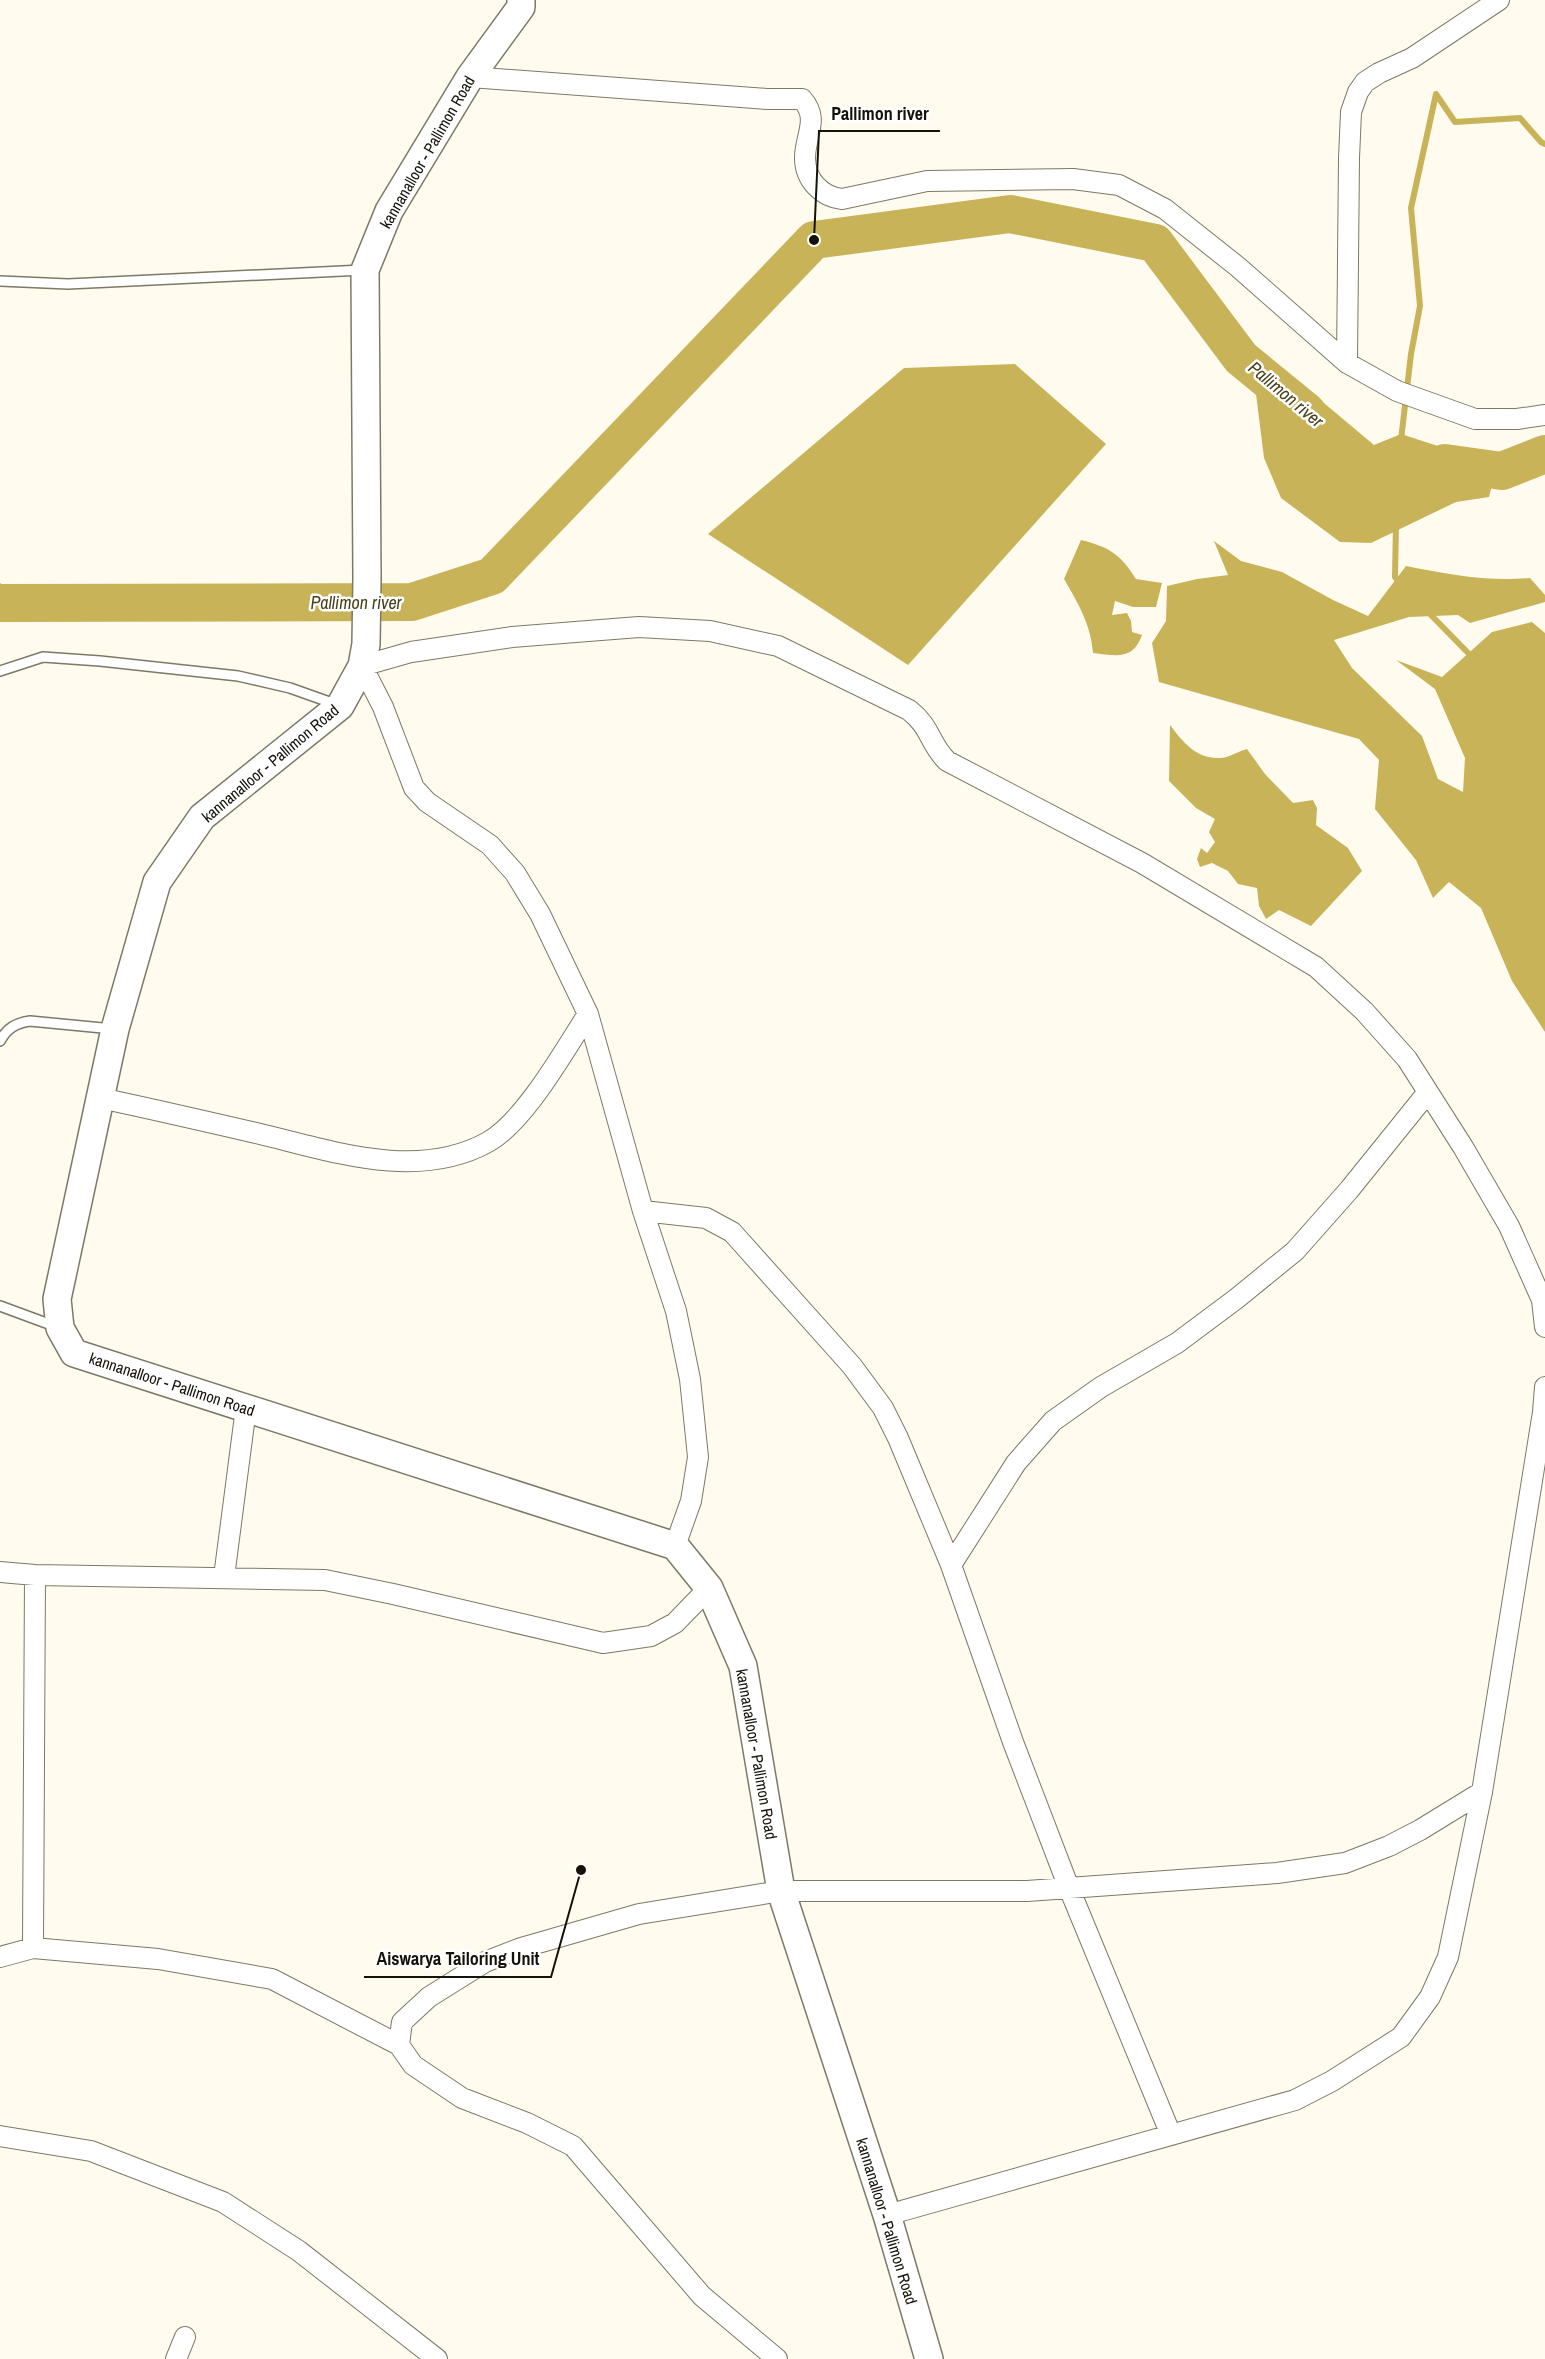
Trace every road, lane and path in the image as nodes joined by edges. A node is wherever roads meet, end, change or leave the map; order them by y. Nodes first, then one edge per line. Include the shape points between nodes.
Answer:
1 (522, 0) edge
2 (1499, 0) edge
3 (470, 77) junction
4 (365, 270) junction
5 (0, 281) edge
6 (1347, 363) junction
7 (1545, 415) edge
8 (364, 655) junction
9 (0, 671) edge
10 (340, 706) junction
11 (588, 1014) junction
12 (115, 1029) junction
13 (0, 1041) edge
14 (1428, 1092) junction
15 (100, 1098) junction
16 (644, 1211) junction
17 (0, 1306) edge
18 (1545, 1327) edge
19 (60, 1328) junction
20 (1545, 1387) edge
21 (246, 1408) junction
22 (675, 1546) junction
23 (951, 1565) junction
24 (0, 1572) edge
25 (35, 1575) junction
26 (224, 1577) junction
27 (709, 1588) junction
28 (1482, 1792) junction
29 (1069, 1888) junction
30 (781, 1891) junction
31 (33, 1948) junction
32 (0, 1957) edge
33 (399, 2045) junction
34 (1171, 2135) junction
35 (0, 2136) edge
36 (887, 2215) junction
37 (185, 2337) dead end
38 (176, 2359) edge
39 (437, 2359) edge
40 (777, 2359) edge
41 (929, 2359) edge

1 - 3 street, kannanalloor - Pallimon Road via 521,8
2 - 6 street via 1412,58 1365,82 1358,92 1351,112 1349,158
3 - 4 street, kannanalloor - Pallimon Road via 389,211
3 - 6 street via 802,99 810,108 804,158 808,174 830,198 842,199 927,181 1073,179 1119,185 1165,209
4 - 5 lane via 68,284
4 - 8 street, kannanalloor - Pallimon Road
6 - 7 street via 1397,391 1475,419
8 - 10 street, kannanalloor - Pallimon Road
8 - 11 street via 414,788 427,802 490,845 515,873 540,914
8 - 14 street via 639,627 710,631 778,646 909,710 922,720 936,750 947,761 1142,863 1317,967 1407,1059
9 - 10 lane via 43,657 100,661 238,676 290,688
10 - 12 street, kannanalloor - Pallimon Road via 202,817 157,882
11 - 15 street via 521,1115 488,1142 445,1159 361,1157
11 - 16 street
12 - 13 lane via 17,1023
12 - 15 street, kannanalloor - Pallimon Road
14 - 18 street via 1509,1226 1542,1300
14 - 23 street via 1295,1251 1176,1343 1101,1387 1053,1421 1016,1463
15 - 19 street, kannanalloor - Pallimon Road via 57,1299
16 - 22 street via 676,1311 690,1379 698,1457 691,1501
16 - 23 street via 706,1218 732,1232 844,1357 883,1408
17 - 19 lane
19 - 21 street, kannanalloor - Pallimon Road via 74,1353
20 - 28 street
21 - 22 street, kannanalloor - Pallimon Road
21 - 26 street
22 - 27 street, kannanalloor - Pallimon Road
23 - 29 street
24 - 25 street
25 - 26 street
25 - 31 street
26 - 27 street via 325,1580 603,1643 651,1636 675,1623
27 - 30 street, kannanalloor - Pallimon Road via 743,1666
28 - 29 street via 1420,1830 1345,1863 1277,1873
28 - 34 street via 1448,1957 1430,1997 1401,2037 1295,2100
29 - 30 street
29 - 34 street
30 - 33 street via 639,1914 485,1962 429,1997 402,2022
30 - 36 street, kannanalloor - Pallimon Road
31 - 32 street
31 - 33 street via 158,1959 272,1979
33 - 40 street via 413,2065 462,2098 526,2122 573,2146 702,2296
34 - 36 street
35 - 39 street via 91,2151 223,2202 299,2251
36 - 41 street, kannanalloor - Pallimon Road
37 - 38 street

